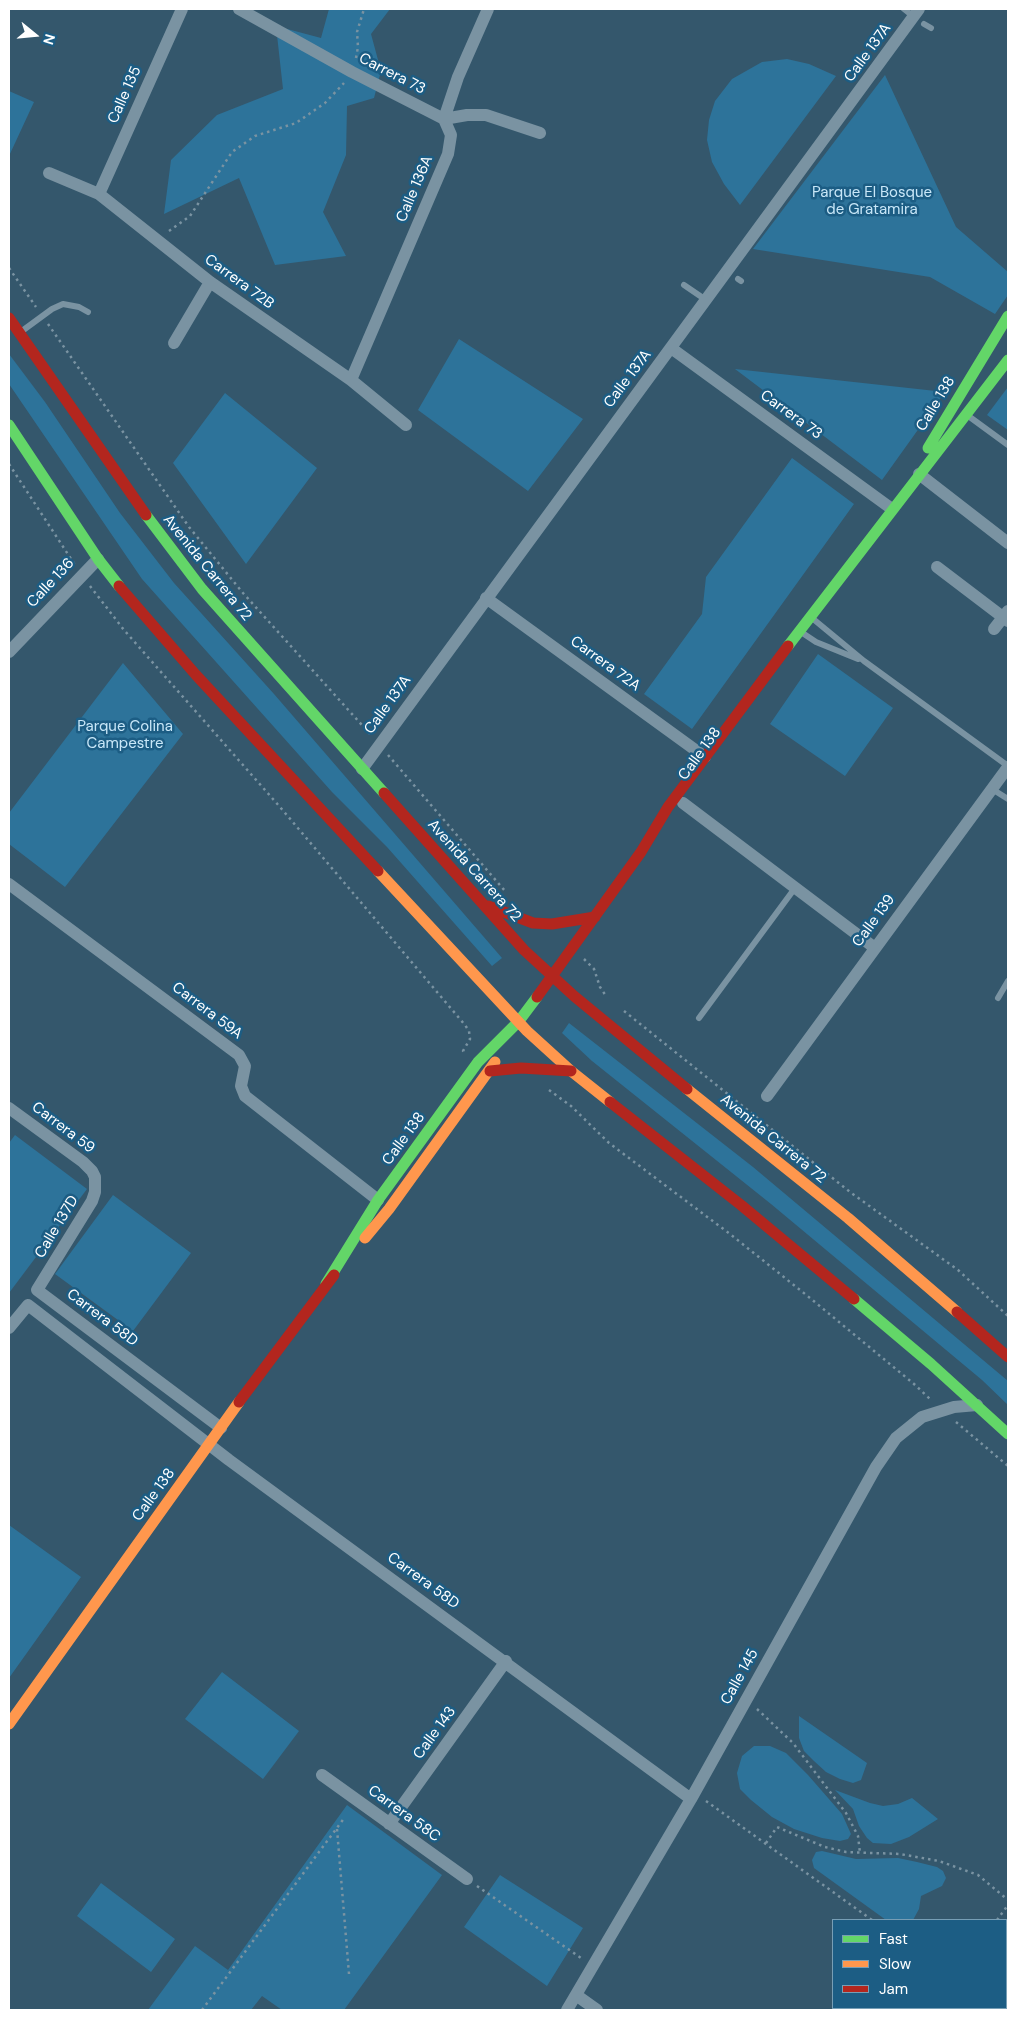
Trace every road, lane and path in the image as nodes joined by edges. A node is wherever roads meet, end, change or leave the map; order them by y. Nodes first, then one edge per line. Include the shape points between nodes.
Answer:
1 (182, 9) edge
2 (239, 9) edge
3 (364, 9) edge
4 (488, 9) edge
5 (904, 9) edge
6 (919, 17) edge
7 (931, 28) dead end
8 (352, 72) junction
9 (444, 119) junction
10 (540, 133) dead end
11 (48, 173) dead end
12 (99, 194) junction
13 (156, 238) junction
14 (9, 268) edge
15 (210, 282) junction
16 (684, 285) dead end
17 (706, 300) junction
18 (88, 312) dead end
19 (42, 316) junction
20 (1008, 316) edge
21 (9, 318) edge
22 (19, 333) junction
23 (174, 343) dead end
24 (671, 348) junction
25 (1008, 360) edge
26 (351, 380) junction
27 (966, 414) junction
28 (9, 425) edge
29 (406, 425) dead end
30 (1008, 446) edge
31 (9, 464) edge
32 (919, 474) junction
33 (892, 509) junction
34 (1008, 543) edge
35 (98, 559) junction
36 (937, 567) dead end
37 (81, 575) junction
38 (486, 598) junction
39 (1007, 617) edge
40 (811, 618) junction
41 (994, 629) dead end
42 (800, 632) junction
43 (9, 652) edge
44 (864, 661) junction
45 (774, 667) junction
46 (379, 745) junction
47 (705, 757) junction
48 (1008, 766) edge
49 (362, 769) junction
50 (992, 789) junction
51 (1008, 800) edge
52 (683, 803) junction
53 (641, 852) junction
54 (9, 884) edge
55 (795, 888) junction
56 (509, 894) dead end
57 (481, 902) junction
58 (595, 917) junction
59 (875, 948) junction
60 (594, 968) dead end
61 (553, 976) junction
62 (1008, 981) edge
63 (607, 997) dead end
64 (998, 998) dead end
65 (623, 1010) dead end
66 (699, 1018) dead end
67 (519, 1021) junction
68 (463, 1051) dead end
69 (490, 1071) junction
70 (571, 1071) junction
71 (548, 1090) dead end
72 (767, 1096) joint
73 (9, 1108) edge
74 (753, 1114) junction
75 (740, 1132) junction
76 (95, 1177) joint
77 (378, 1200) junction
78 (326, 1284) junction
79 (37, 1290) joint
80 (1008, 1316) edge
81 (9, 1328) edge
82 (1008, 1357) edge
83 (147, 1372) junction
84 (136, 1387) junction
85 (977, 1406) junction
86 (942, 1410) junction
87 (221, 1428) junction
88 (1008, 1434) edge
89 (209, 1443) junction
90 (1008, 1466) edge
91 (506, 1661) junction
92 (746, 1698) junction
93 (9, 1724) edge
94 (322, 1775) dead end
95 (693, 1796) junction
96 (345, 1817) dead end
97 (389, 1824) junction
98 (337, 1828) junction
99 (766, 1843) junction
100 (860, 1853) junction
101 (467, 1880) joint
102 (1008, 1900) edge
103 (1008, 1905) edge
104 (871, 1919) edge
105 (998, 1919) edge
106 (593, 1966) junction
107 (348, 1974) dead end
108 (576, 1995) junction
109 (202, 2010) edge
110 (568, 2010) edge
111 (597, 2010) edge

1 - 12 street, Calle 135
2 - 8 street, Carrera 73
3 - 8 path via 357,32 358,48
4 - 9 street
5 - 6 lane
6 - 7 lane
6 - 17 street, Calle 137A
8 - 9 street, Carrera 73
8 - 13 path via 339,90 296,124 255,136 232,152 190,216
9 - 10 street via 486,115
9 - 26 street, Calle 136A via 451,135 448,154
11 - 12 street, Carrera 72B
12 - 13 street, Carrera 72B
13 - 15 street, Carrera 72B
14 - 19 path
15 - 23 street
15 - 26 street, Carrera 72B
16 - 17 lane
17 - 24 street, Calle 137A
18 - 19 lane via 63,304
19 - 22 lane
19 - 46 path via 189,527 243,593
20 - 33 main road, Calle 138
21 - 22 main road, Avenida Carrera 72
22 - 49 main road, Avenida Carrera 72 via 169,548
24 - 33 street, Carrera 73
24 - 38 street, Calle 137A
25 - 27 main road, Calle 138
26 - 29 street, Carrera 72B
27 - 30 lane
27 - 32 main road, Calle 138
28 - 35 main road
31 - 37 path
32 - 33 main road, Calle 138
32 - 34 street
33 - 40 main road, Calle 138
35 - 37 street, Calle 136
35 - 67 main road via 196,675
36 - 39 street
37 - 43 street, Calle 136
37 - 68 path via 124,630 465,1025 470,1039
38 - 46 street, Calle 137A
38 - 47 street, Carrera 72A
39 - 41 street
40 - 42 main road, Calle 138
40 - 44 lane
42 - 44 lane via 816,642
42 - 45 main road, Calle 138
44 - 48 lane
45 - 47 main road, Calle 138
45 - 52 main road, Calle 138 via 749,712
46 - 49 street, Calle 137A
46 - 56 path
47 - 53 main road, Calle 138 via 668,807
48 - 50 street, Calle 139
49 - 57 main road, Avenida Carrera 72
50 - 51 lane
50 - 59 street, Calle 139
52 - 53 main road, Calle 138
52 - 55 street
53 - 58 main road, Calle 138
54 - 77 street, Carrera 59A via 239,1054 245,1066 241,1086 245,1096
55 - 59 street
55 - 66 lane
57 - 58 main road via 533,922 552,924
57 - 61 main road, Avenida Carrera 72 via 524,950
58 - 61 main road, Calle 138
59 - 72 street, Calle 139
60 - 63 path
61 - 67 main road, Calle 138
61 - 75 main road, Avenida Carrera 72
62 - 64 lane
65 - 74 path
67 - 69 main road, Calle 138
67 - 70 main road
67 - 77 main road, Calle 138 via 478,1062
69 - 70 main road via 521,1068
69 - 78 main road, Calle 138 via 390,1209
70 - 85 main road via 741,1205
71 - 86 path via 571,1106 609,1143 810,1298
72 - 74 path
73 - 76 street, Carrera 59 via 83,1162
74 - 75 path
74 - 80 path via 850,1192 958,1270
75 - 82 main road, Avenida Carrera 72 via 848,1218
76 - 79 street, Calle 137D via 92,1201
77 - 78 main road, Calle 138
78 - 87 main road, Calle 138
79 - 83 street, Carrera 58D
81 - 84 street, Carrera 58D via 28,1305
83 - 84 street
83 - 87 street, Carrera 58D
84 - 89 street, Carrera 58D
85 - 86 street, Calle 145
85 - 88 main road
86 - 90 path
86 - 92 street, Calle 145 via 910,1425 896,1438 876,1467
87 - 89 main road, Calle 138
89 - 91 street, Carrera 58D
89 - 93 main road, Calle 138
91 - 95 street, Carrera 58D
91 - 97 street, Calle 143
92 - 95 street, Calle 145
92 - 100 path via 793,1743 846,1813 858,1836
94 - 97 street, Carrera 58C
95 - 99 path
95 - 106 street, Calle 145
96 - 98 path
97 - 101 street, Carrera 58C
98 - 107 path
98 - 109 path
99 - 100 path via 777,1827 825,1847
99 - 104 path
100 - 102 path via 920,1857 958,1867 978,1875
101 - 106 path
103 - 105 path
106 - 108 street, Calle 145
108 - 110 street, Calle 145
108 - 111 street

